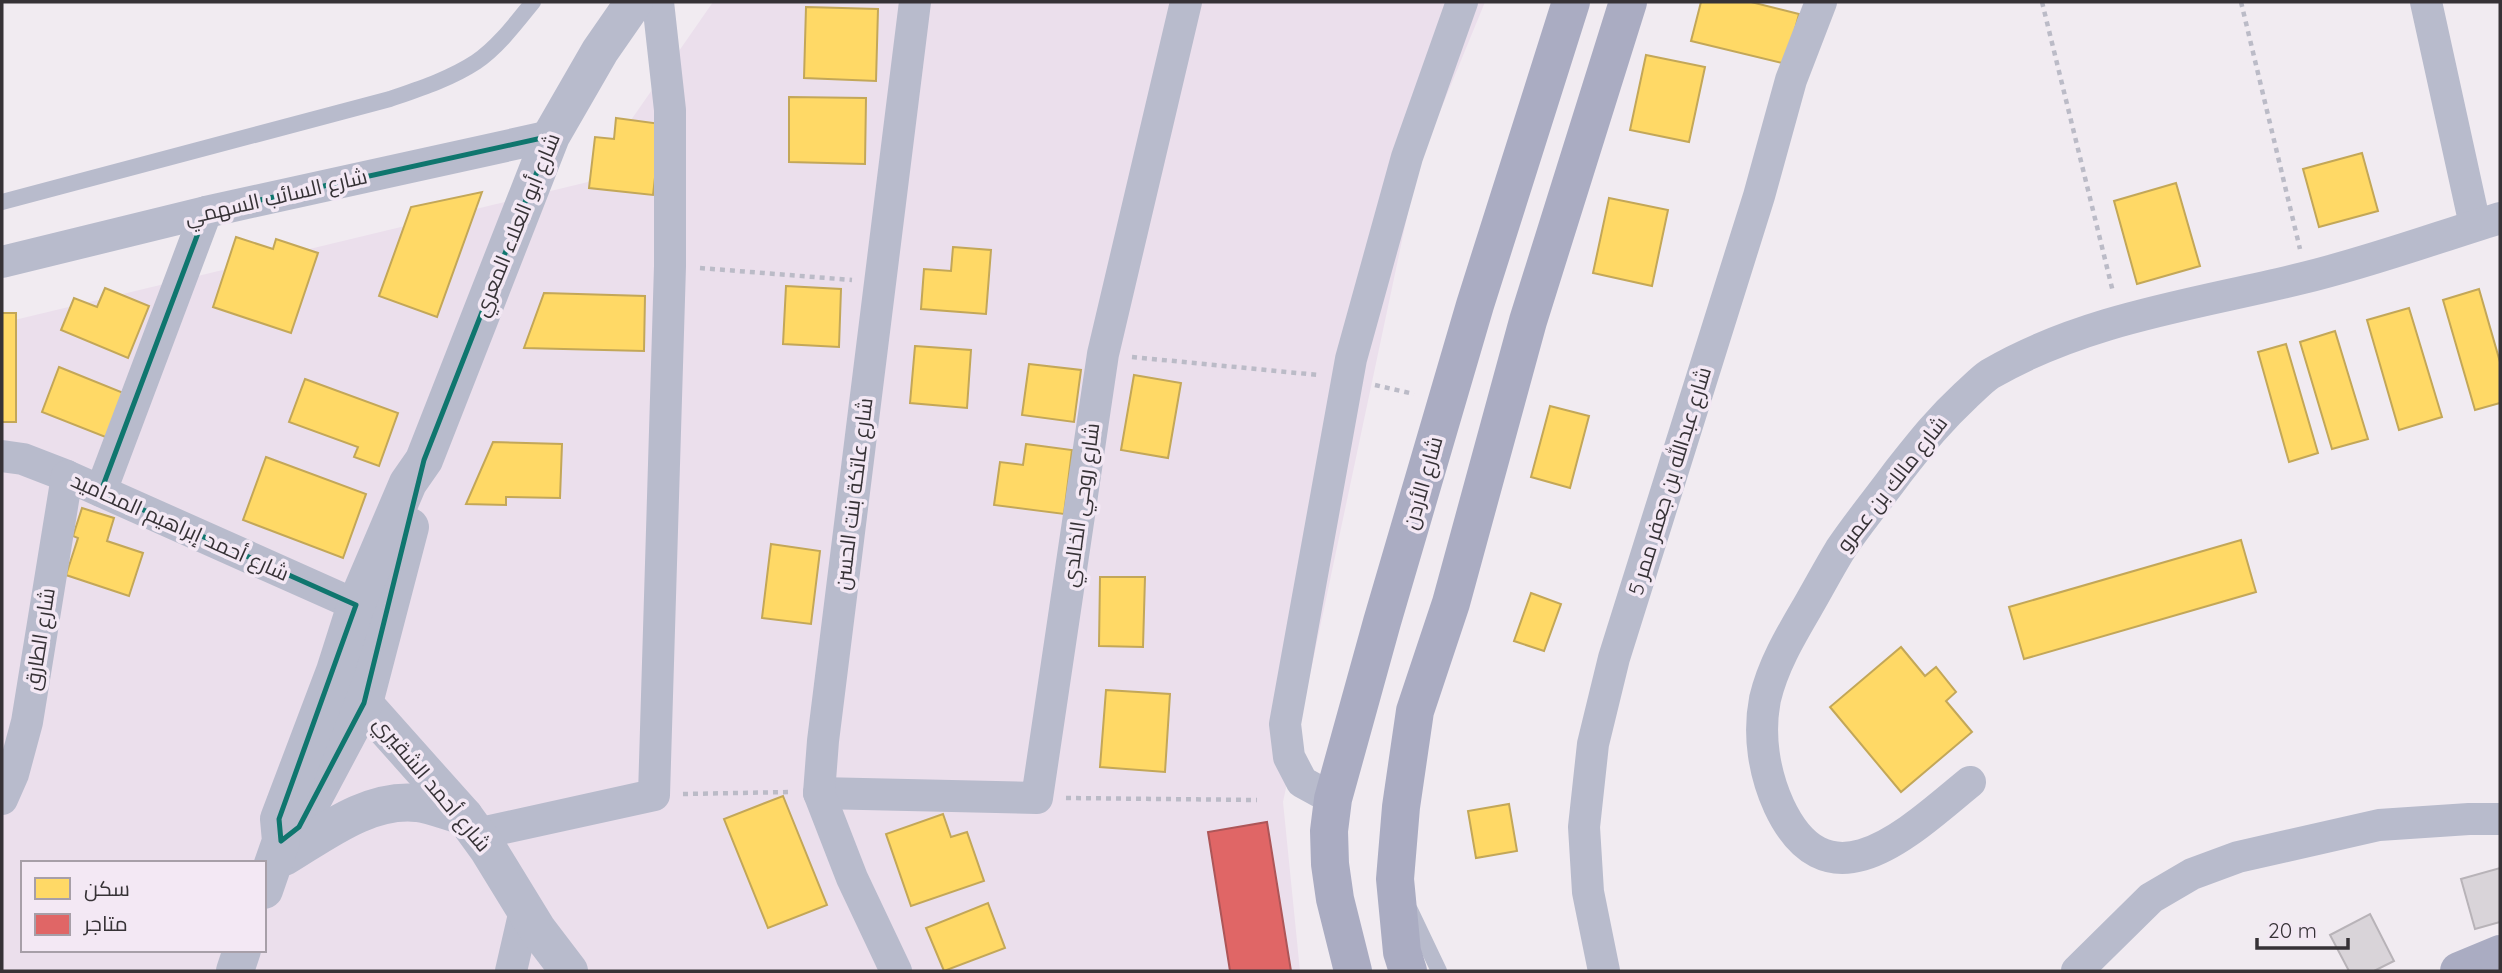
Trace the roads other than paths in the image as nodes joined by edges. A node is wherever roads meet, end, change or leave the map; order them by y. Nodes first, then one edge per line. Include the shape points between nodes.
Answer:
1 (533, 2) edge
2 (634, 2) edge
3 (658, 2) edge
4 (915, 2) edge
5 (1186, 2) edge
6 (1462, 2) edge
7 (1571, 2) edge
8 (1628, 2) edge
9 (1821, 2) edge
10 (2426, 2) edge
11 (551, 136) junction
12 (2, 202) edge
13 (206, 212) junction
14 (2488, 222) edge
15 (2, 262) edge
16 (1475, 305) junction
17 (1528, 321) junction
18 (2, 456) edge
19 (424, 460) junction
20 (67, 476) junction
21 (101, 491) junction
22 (356, 605) junction
23 (335, 671) junction
24 (364, 703) junction
25 (1969, 782) dead end
26 (819, 793) junction
27 (2, 799) edge
28 (1333, 799) junction
29 (2500, 819) edge
30 (470, 825) junction
31 (273, 865) edge
32 (1395, 878) junction
33 (525, 910) junction
34 (241, 952) edge
35 (2500, 954) edge
36 (235, 971) edge
37 (511, 971) edge
38 (569, 971) edge
39 (896, 971) edge
40 (1353, 971) edge
41 (1408, 971) edge
42 (1439, 971) edge
43 (1604, 971) edge
44 (2077, 971) edge
45 (2459, 971) edge

1 - 12 lane via 477,61 419,89
2 - 11 street, شارع أبو العلاء المعري
3 - 30 street via 670,110 670,266 654,795
4 - 26 street, شارع عاتكة بنت الحسن
5 - 26 street, شارع روحي الخالدي via 1103,354 1037,798
6 - 28 street via 1407,156 1351,359 1285,723 1289,757 1302,782
7 - 16 highway, شارع الأردن
8 - 17 highway
9 - 43 street, شارع عبدالله بن جعفر ممر 5 via 1791,80 1614,658 1593,744 1584,827 1588,892
10 - 14 street
11 - 13 street, شارع السائب السهمي
11 - 19 street, شارع أبو العلاء المعري
13 - 15 street, شارع السائب السهمي
13 - 21 street
14 - 25 street, شارع مالك بن عمرو via 2306,277 2120,320 1988,376 1936,423 1841,549 1774,669 1765,702 1764,760 1782,812 1808,847 1833,858 1874,851 1901,838
16 - 17 highway
16 - 28 highway, شارع الأردن
17 - 32 highway via 1451,603 1416,711
18 - 20 street, شارع أحمد إبراهيم المحاميد
19 - 22 street, شارع أبو العلاء المعري via 408,483
19 - 24 street, شارع أبو العلاء المعري
20 - 21 street, شارع أحمد إبراهيم المحاميد
20 - 27 street, شارع الطارق via 27,722
21 - 22 street, شارع أحمد إبراهيم المحاميد
22 - 23 street, شارع أبو العلاء المعري
23 - 24 street, شارع أحمد الشقيري
23 - 31 street, شارع أبو العلاء المعري via 279,819
24 - 30 street, شارع أحمد الشقيري
24 - 31 street, شارع أبو العلاء المعري via 299,827
26 - 39 street, شارع عاتكة بنت الحسن
28 - 40 highway, شارع الأردن via 1329,864
29 - 44 street via 2379,825 2238,857 2192,874 2151,898
30 - 31 street via 417,803 374,807
30 - 33 street, شارع أحمد الشقيري
32 - 41 highway
32 - 42 lane
33 - 37 street
33 - 38 street, شارع أحمد الشقيري
34 - 36 street
35 - 45 highway

